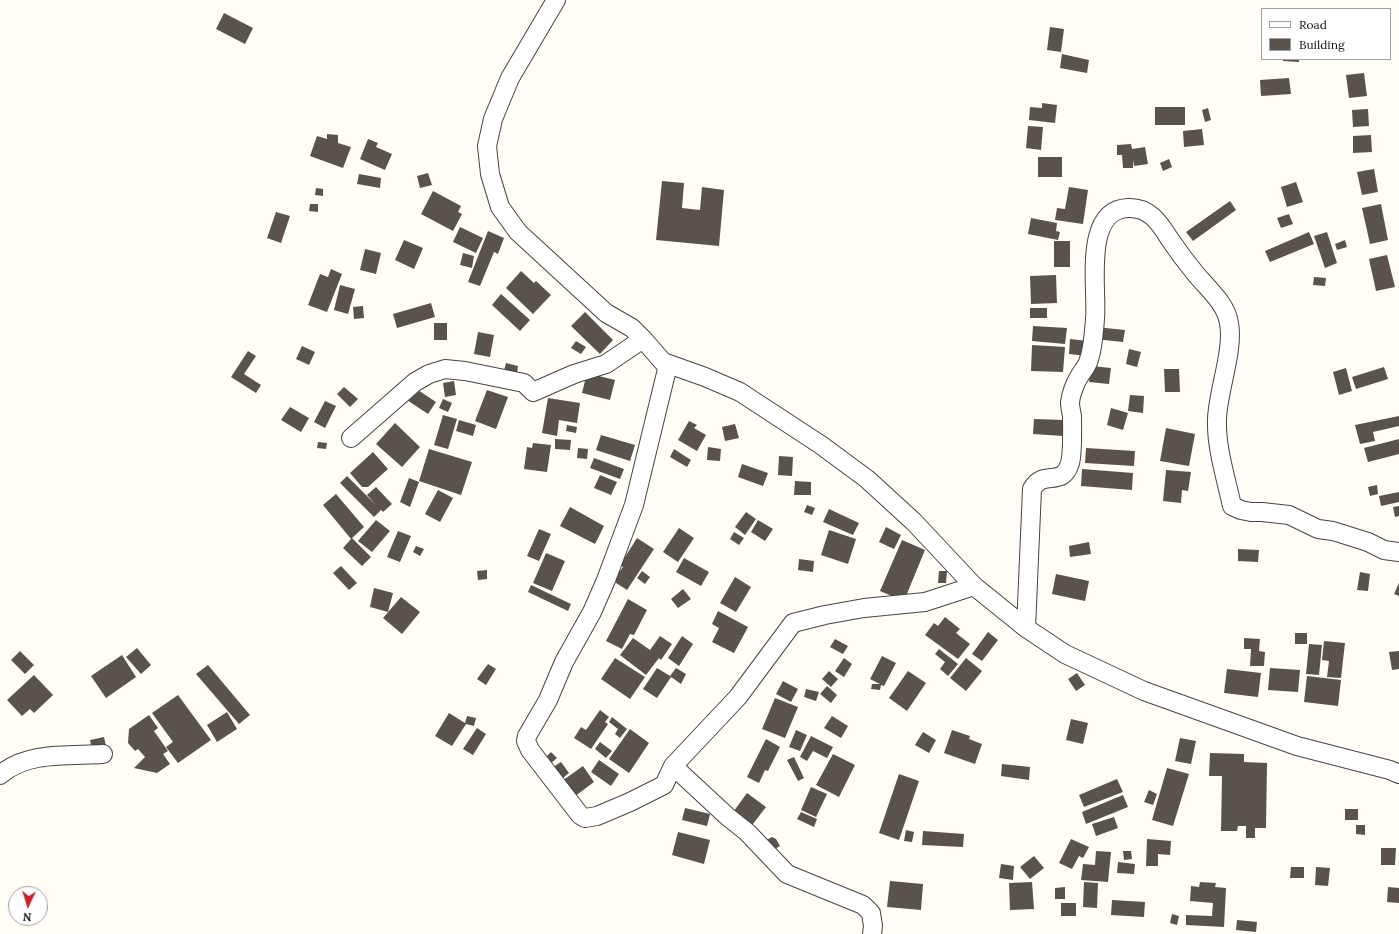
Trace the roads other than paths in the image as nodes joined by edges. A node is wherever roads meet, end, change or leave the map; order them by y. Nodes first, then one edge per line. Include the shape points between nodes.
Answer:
1 (556, 0) edge
2 (643, 339) junction
3 (668, 365) junction
4 (351, 438) dead end
5 (1399, 552) edge
6 (974, 586) junction
7 (1026, 628) junction
8 (103, 754) dead end
9 (673, 766) junction
10 (1399, 774) edge
11 (0, 776) edge
12 (872, 934) edge

1 - 2 street via 510,78 493,119 487,146 490,174 500,206 518,232 606,313 632,328
2 - 3 street
2 - 4 street via 606,364 574,374 533,392 524,383 465,370 445,369 429,374 415,382
3 - 6 street via 740,392 821,445 867,479 908,517
3 - 9 street via 634,505 604,585 526,741 575,810 585,818 597,816 664,786
5 - 7 street via 1384,550 1368,542 1318,528 1289,515 1251,512 1232,506 1217,432 1229,344 1229,322 1226,312 1193,272 1160,223 1151,214 1136,208 1122,208 1104,222 1094,258 1095,318 1089,361 1078,377 1070,401 1070,460 1065,474 1058,478 1042,479 1036,482 1032,489
6 - 7 street
6 - 9 street via 924,602 864,608 793,623 738,697
7 - 10 street via 1065,654 1144,690 1297,746
8 - 11 street via 28,760 6,770
9 - 12 street via 747,832 787,874 863,905 871,913

